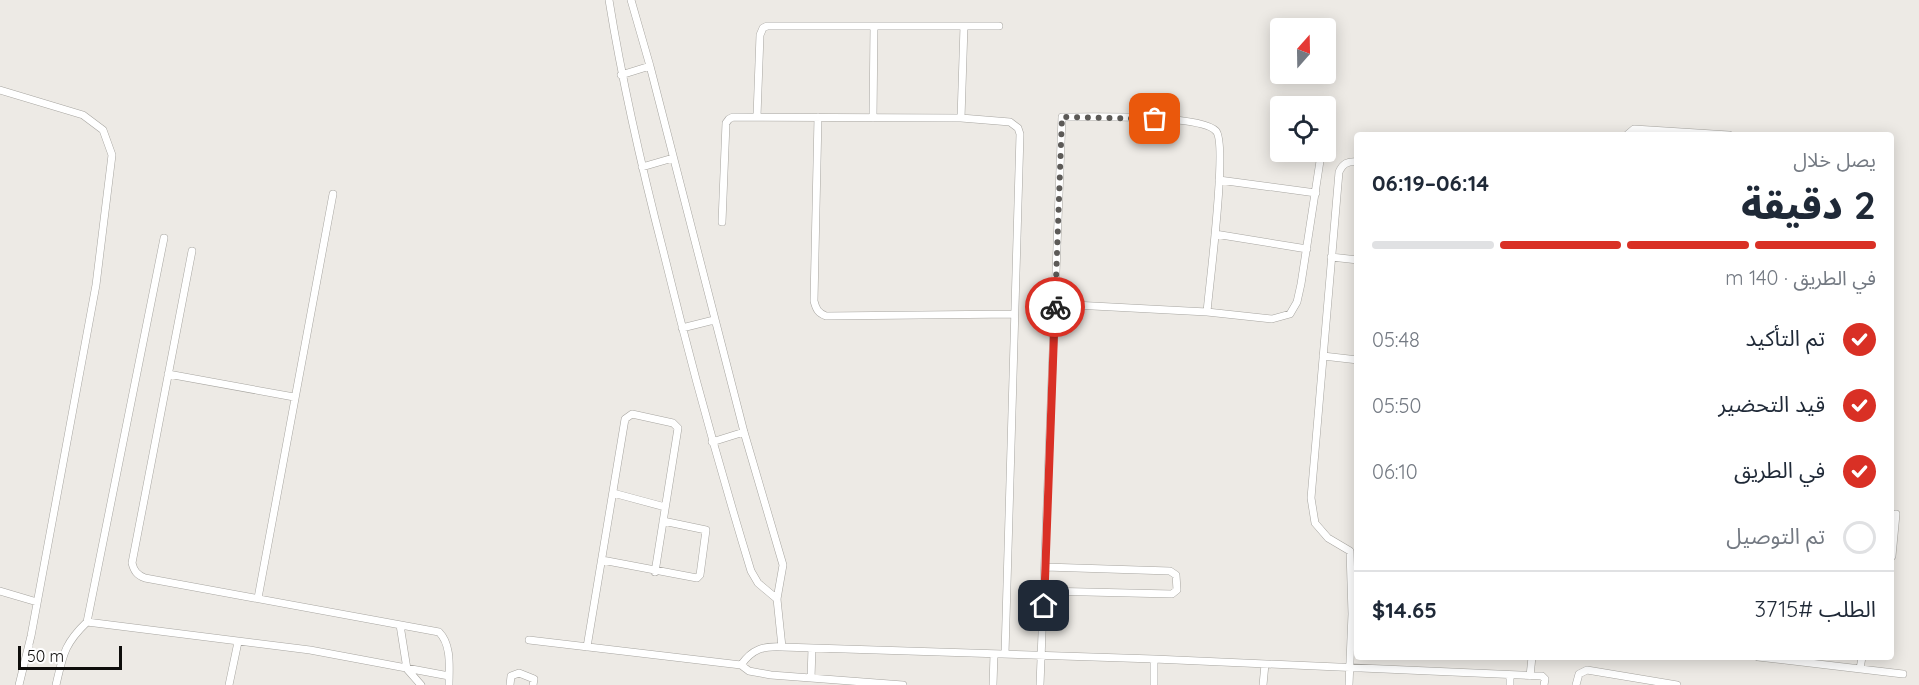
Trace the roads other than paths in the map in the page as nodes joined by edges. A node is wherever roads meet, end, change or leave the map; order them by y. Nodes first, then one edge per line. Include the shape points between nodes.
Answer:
1 (609, 0) edge
2 (631, 0) edge
3 (874, 26) junction
4 (963, 26) junction
5 (999, 26) dead end
6 (650, 66) junction
7 (621, 75) junction
8 (0, 90) edge
9 (757, 116) junction
10 (818, 117) junction
11 (873, 118) junction
12 (961, 118) junction
13 (1630, 132) edge
14 (1682, 132) edge
15 (673, 158) junction
16 (1320, 162) edge
17 (1354, 162) edge
18 (642, 167) junction
19 (1219, 180) junction
20 (1316, 193) junction
21 (333, 194) dead end
22 (722, 222) dead end
23 (1215, 234) junction
24 (164, 238) dead end
25 (1307, 249) junction
26 (192, 251) dead end
27 (1331, 257) junction
28 (1354, 260) edge
29 (1055, 304) junction
30 (1207, 312) junction
31 (1015, 314) junction
32 (714, 320) junction
33 (682, 328) junction
34 (1323, 356) junction
35 (1354, 360) edge
36 (168, 374) junction
37 (294, 397) junction
38 (744, 432) junction
39 (712, 442) junction
40 (613, 493) junction
41 (665, 507) junction
42 (1896, 514) dead end
43 (663, 521) junction
44 (1894, 535) edge
45 (1354, 551) edge
46 (602, 560) junction
47 (1045, 567) junction
48 (656, 572) junction
49 (0, 591) edge
50 (1044, 591) junction
51 (258, 598) junction
52 (777, 599) junction
53 (37, 602) junction
54 (87, 622) junction
55 (400, 625) junction
56 (1354, 625) edge
57 (529, 640) dead end
58 (238, 642) junction
59 (587, 647) junction
60 (782, 647) junction
61 (812, 648) junction
62 (994, 654) junction
63 (1005, 654) junction
64 (1041, 656) junction
65 (1154, 660) junction
66 (1532, 660) edge
67 (1792, 660) edge
68 (1862, 660) edge
69 (1265, 664) junction
70 (741, 665) junction
71 (1350, 668) junction
72 (407, 669) junction
73 (1860, 669) junction
74 (1903, 674) dead end
75 (1510, 675) junction
76 (449, 676) junction
77 (1530, 676) junction
78 (811, 678) junction
79 (19, 685) edge
80 (56, 685) edge
81 (230, 685) edge
82 (421, 685) edge
83 (449, 685) edge
84 (510, 685) edge
85 (533, 685) edge
86 (903, 685) edge
87 (993, 685) edge
88 (1040, 685) edge
89 (1154, 685) edge
90 (1263, 685) edge
91 (1349, 685) edge
92 (1510, 685) edge
93 (1544, 685) edge
94 (1576, 685) edge
95 (1677, 685) edge

1 - 7 lane
2 - 6 lane
3 - 4 lane
3 - 9 lane via 763,28
3 - 11 lane
4 - 5 lane
4 - 12 lane
6 - 7 lane
6 - 15 lane
7 - 18 lane
8 - 53 lane via 83,115 103,129 112,155 96,285
9 - 10 lane
9 - 22 lane via 733,117 726,123
10 - 11 lane
10 - 31 lane via 814,301 820,314
11 - 12 lane
12 - 31 lane via 1010,122 1020,134
13 - 14 lane
15 - 18 lane
15 - 32 lane
16 - 20 lane
17 - 27 lane via 1345,164 1339,172
18 - 33 lane
19 - 20 lane
19 - 23 lane
19 - 29 lane via 1220,139 1216,131 1203,124 1062,117
20 - 25 lane
21 - 37 lane
23 - 25 lane
23 - 30 lane
24 - 54 lane
25 - 30 lane via 1298,302 1290,314 1272,319
26 - 36 lane
27 - 28 lane
27 - 34 lane
29 - 30 lane
29 - 47 lane
31 - 63 lane
32 - 33 lane
32 - 38 lane
33 - 39 lane
34 - 35 lane
34 - 45 lane via 1311,498 1315,523 1328,538
36 - 37 lane
36 - 51 lane via 133,568 145,578
37 - 51 lane
38 - 39 lane
38 - 52 lane via 783,565
39 - 52 lane via 751,571 758,583
40 - 41 lane
40 - 41 lane via 626,417 632,414 673,423 678,430
40 - 46 lane
41 - 43 lane
42 - 44 lane
43 - 48 lane
43 - 48 lane via 707,531 697,578
46 - 48 lane
46 - 59 lane
47 - 50 lane
47 - 50 lane via 1170,571 1176,575 1177,584 1172,594
49 - 53 lane
50 - 64 lane
51 - 55 lane
52 - 60 lane
53 - 79 lane
54 - 58 lane
54 - 80 lane via 64,651
55 - 72 lane
55 - 76 lane via 439,632 448,648
56 - 71 lane
57 - 59 lane
58 - 72 lane via 310,650
58 - 81 lane
59 - 70 lane
60 - 61 lane
60 - 70 lane via 758,649
61 - 62 lane
61 - 78 lane
62 - 63 lane
62 - 87 lane
63 - 64 lane
64 - 65 lane
64 - 88 lane
65 - 69 lane
65 - 89 lane
66 - 77 lane
67 - 73 lane
68 - 73 lane
69 - 71 lane
69 - 90 lane
70 - 78 lane via 760,673
71 - 75 lane
71 - 91 lane
72 - 76 lane
72 - 82 lane
73 - 74 lane
75 - 77 lane
75 - 92 lane
76 - 83 lane
77 - 93 lane via 1544,677
78 - 86 lane
84 - 85 lane via 511,676 519,673 534,679
94 - 95 lane via 1579,674 1587,670

